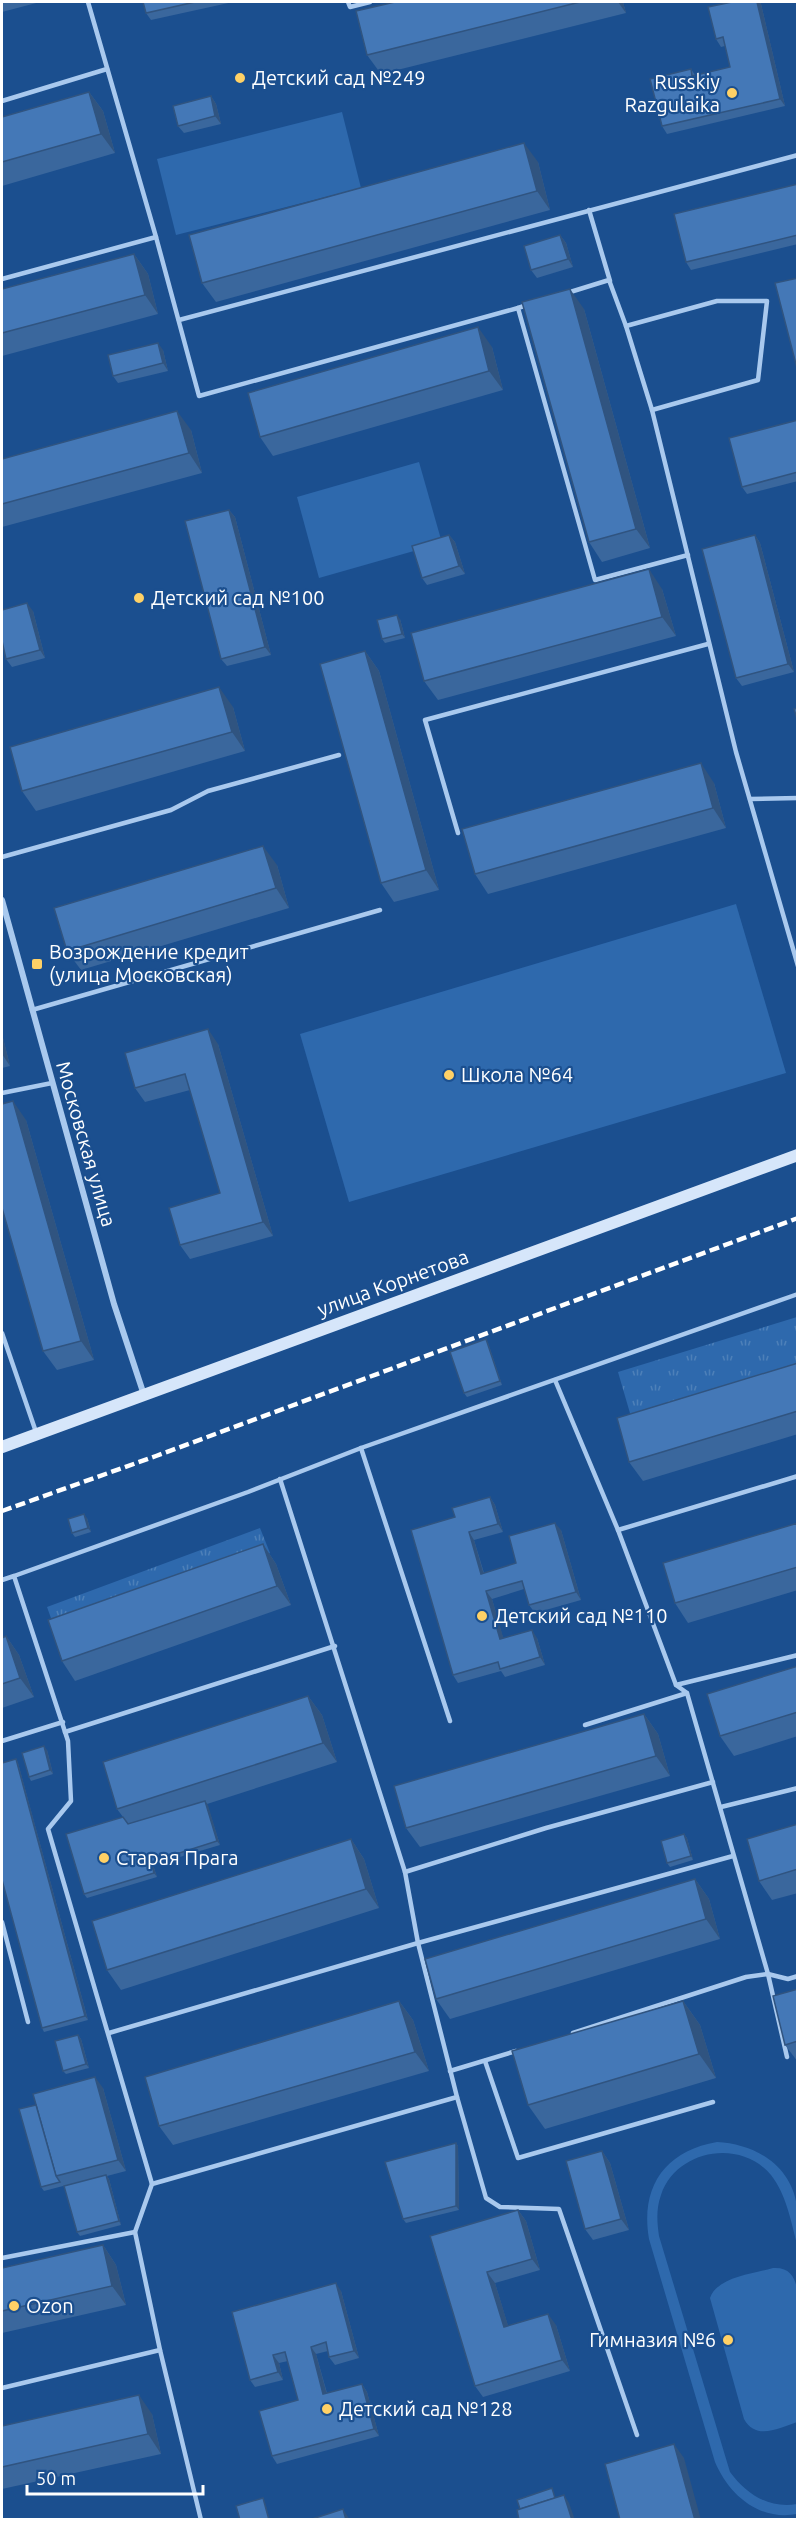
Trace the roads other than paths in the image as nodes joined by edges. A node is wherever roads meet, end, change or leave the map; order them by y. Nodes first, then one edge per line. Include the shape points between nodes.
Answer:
1 (88, 2) edge
2 (348, 2) edge
3 (370, 2) edge
4 (107, 69) junction
5 (2, 101) edge
6 (798, 156) edge
7 (590, 210) junction
8 (156, 237) junction
9 (2, 279) edge
10 (609, 280) junction
11 (564, 294) edge
12 (530, 304) edge
13 (518, 308) junction
14 (179, 320) junction
15 (626, 327) junction
16 (652, 410) junction
17 (688, 555) junction
18 (708, 644) junction
19 (339, 755) edge
20 (798, 798) edge
21 (750, 799) junction
22 (458, 833) dead end
23 (2, 857) edge
24 (2, 900) edge
25 (380, 910) edge
26 (798, 966) edge
27 (32, 1010) junction
28 (52, 1083) junction
29 (2, 1093) edge
30 (798, 1155) edge
31 (798, 1294) edge
32 (2, 1333) edge
33 (555, 1380) junction
34 (144, 1396) junction
35 (37, 1434) junction
36 (2, 1447) edge
37 (362, 1448) junction
38 (798, 1476) edge
39 (280, 1479) junction
40 (618, 1530) junction
41 (14, 1576) junction
42 (2, 1580) edge
43 (335, 1646) junction
44 (798, 1654) edge
45 (676, 1685) junction
46 (687, 1693) junction
47 (450, 1721) dead end
48 (63, 1722) junction
49 (585, 1725) dead end
50 (66, 1732) junction
51 (2, 1741) edge
52 (714, 1782) junction
53 (798, 1788) edge
54 (721, 1807) junction
55 (734, 1856) junction
56 (405, 1872) junction
57 (2, 1922) edge
58 (418, 1942) junction
59 (768, 1974) junction
60 (798, 1976) edge
61 (28, 2022) dead end
62 (109, 2033) junction
63 (565, 2036) edge
64 (519, 2050) edge
65 (787, 2057) edge
66 (485, 2061) junction
67 (450, 2071) junction
68 (457, 2097) junction
69 (713, 2102) dead end
70 (153, 2184) junction
71 (135, 2232) junction
72 (2, 2258) edge
73 (160, 2349) junction
74 (2, 2388) edge
75 (637, 2435) dead end
76 (201, 2520) edge

1 - 4 lane
2 - 3 lane via 350,7
4 - 5 lane
4 - 8 lane
6 - 7 lane
7 - 10 lane
7 - 14 lane
8 - 9 lane
8 - 14 lane
10 - 11 lane
10 - 15 lane
12 - 13 lane
13 - 14 lane via 200,396
13 - 17 lane via 595,580
15 - 16 lane
15 - 16 lane via 717,301 767,301 758,380
16 - 17 lane
17 - 18 lane
18 - 21 lane
18 - 22 lane via 425,720
19 - 23 lane via 208,791 171,810
20 - 21 lane
21 - 26 lane
24 - 27 street, Московская улица
25 - 27 lane
27 - 28 street, Московская улица
28 - 29 lane
28 - 34 street, Московская улица
30 - 34 main road, улица Корнетова
31 - 33 lane
32 - 35 lane
33 - 37 lane
33 - 40 lane
34 - 35 main road, улица Корнетова
35 - 36 main road, улица Корнетова
37 - 39 lane
37 - 47 lane
38 - 40 lane
39 - 41 lane
39 - 43 lane
40 - 45 lane
41 - 42 lane
41 - 48 lane
43 - 50 lane
43 - 56 lane
44 - 45 lane
45 - 46 lane
46 - 49 lane
46 - 52 lane
48 - 50 lane
48 - 51 lane
50 - 62 lane via 71,1801 48,1828
52 - 54 lane
52 - 56 lane
53 - 54 lane
54 - 55 lane
55 - 58 lane
55 - 59 lane
56 - 58 lane
57 - 61 lane
58 - 62 lane
58 - 67 lane
59 - 60 lane via 788,1979
59 - 63 lane via 747,1977
59 - 65 lane
62 - 70 lane
64 - 66 lane
66 - 67 lane
66 - 69 lane via 518,2158
67 - 68 lane
68 - 70 lane
68 - 75 lane via 486,2198 500,2207 560,2209
70 - 71 lane
71 - 72 lane
71 - 73 lane
73 - 74 lane
73 - 76 lane

